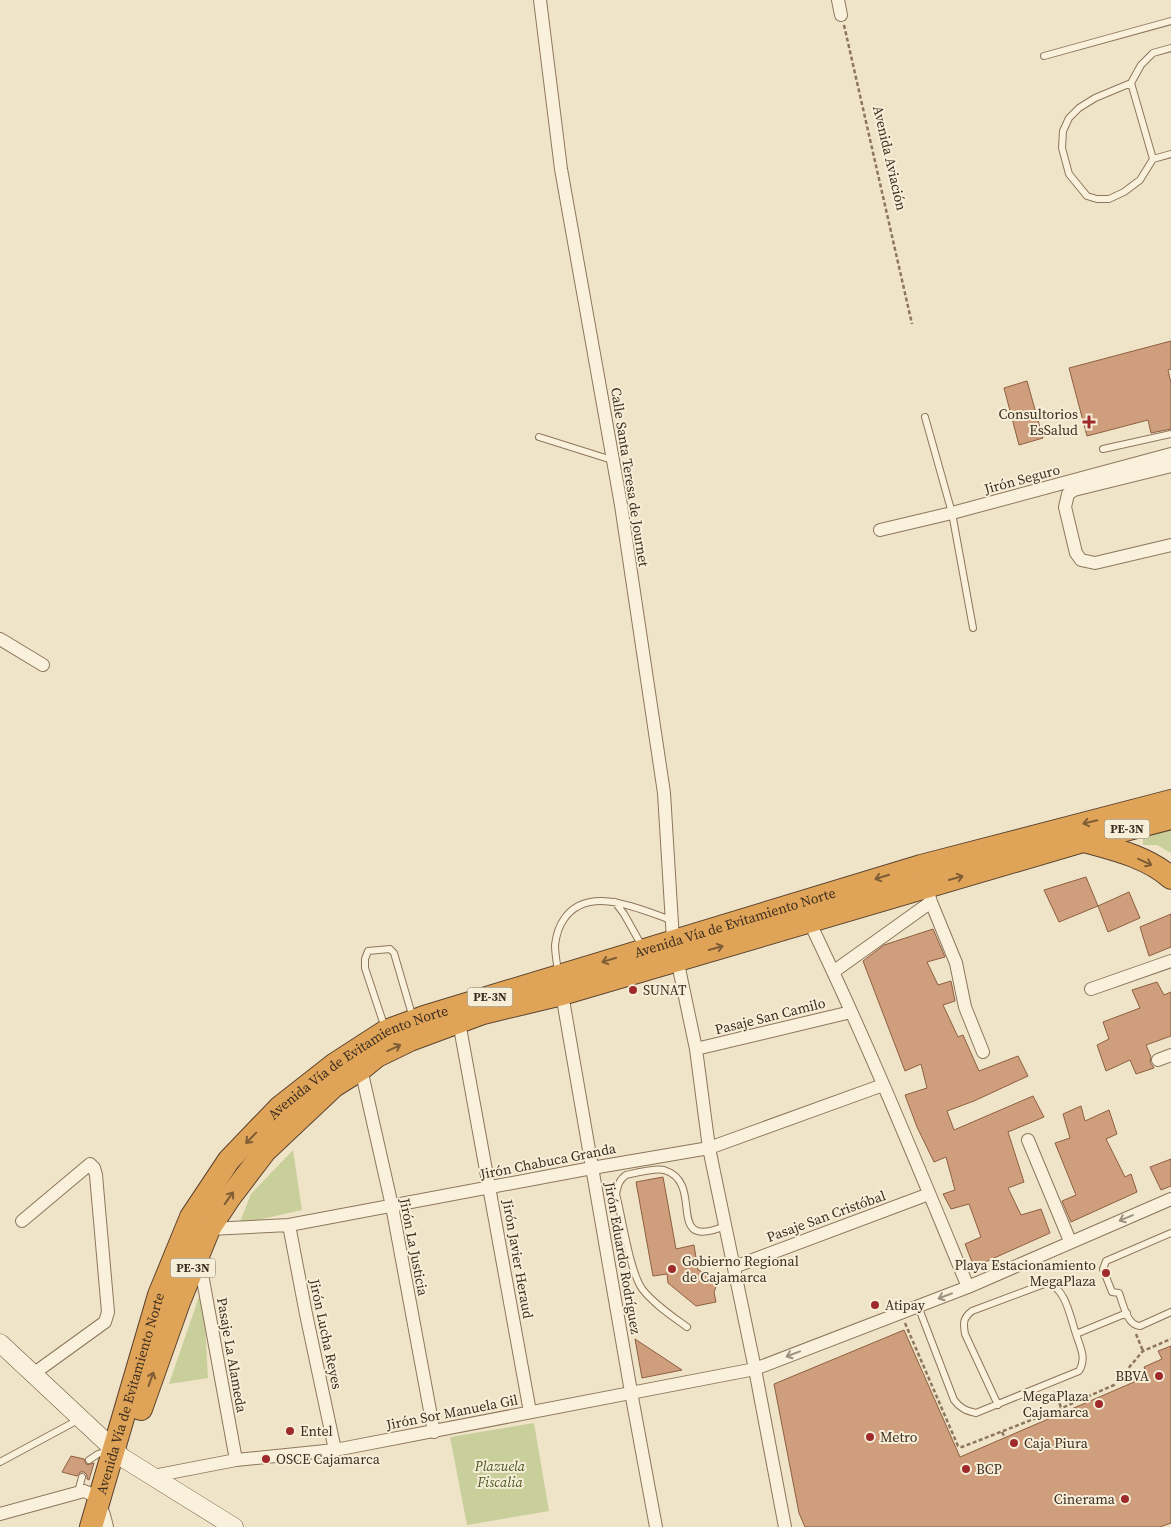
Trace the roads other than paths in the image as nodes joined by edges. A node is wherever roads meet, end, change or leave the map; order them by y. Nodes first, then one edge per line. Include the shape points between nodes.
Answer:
1 (540, 0) edge
2 (838, 0) edge
3 (841, 15) road end
4 (1171, 21) edge
5 (1171, 48) edge
6 (1044, 56) dead end
7 (1131, 83) junction
8 (1171, 154) edge
9 (1153, 160) junction
10 (925, 417) dead end
11 (1171, 434) edge
12 (539, 437) dead end
13 (1103, 449) dead end
14 (1171, 454) edge
15 (612, 460) junction
16 (1171, 466) edge
17 (952, 513) junction
18 (880, 530) dead end
19 (1171, 544) edge
20 (973, 628) dead end
21 (0, 640) edge
22 (44, 665) dead end
23 (1171, 801) edge
24 (1171, 818) edge
25 (1083, 840) junction
26 (1171, 878) edge
27 (926, 885) junction
28 (615, 902) junction
29 (809, 921) junction
30 (674, 940) junction
31 (644, 949) junction
32 (1171, 961) edge
33 (833, 972) junction
34 (560, 985) junction
35 (1090, 989) dead end
36 (851, 1012) junction
37 (414, 1021) junction
38 (459, 1022) junction
39 (386, 1031) junction
40 (696, 1049) junction
41 (983, 1052) dead end
42 (1171, 1055) edge
43 (1158, 1060) dead end
44 (361, 1069) junction
45 (883, 1085) junction
46 (1028, 1140) dead end
47 (709, 1148) junction
48 (592, 1168) junction
49 (490, 1188) junction
50 (929, 1194) junction
51 (1171, 1198) edge
52 (392, 1206) junction
53 (22, 1221) dead end
54 (289, 1225) junction
55 (725, 1226) junction
56 (209, 1229) junction
57 (1171, 1233) edge
58 (1070, 1242) junction
59 (198, 1255) junction
60 (734, 1267) junction
61 (968, 1287) junction
62 (918, 1306) junction
63 (1171, 1312) edge
64 (1127, 1313) junction
65 (688, 1327) dead end
66 (1076, 1334) junction
67 (0, 1342) edge
68 (755, 1369) junction
69 (33, 1374) junction
70 (631, 1392) junction
71 (998, 1405) junction
72 (530, 1412) junction
73 (81, 1419) junction
74 (434, 1432) junction
75 (335, 1450) junction
76 (118, 1454) junction
77 (89, 1460) dead end
78 (236, 1460) junction
79 (0, 1462) edge
80 (153, 1476) junction
81 (82, 1477) dead end
82 (78, 1492) junction
83 (0, 1514) edge
84 (101, 1520) edge
85 (234, 1527) edge
86 (656, 1527) edge
87 (785, 1527) edge

1 - 15 street, Calle Santa Teresa de Journet via 561,169
2 - 3 street
4 - 6 lane
5 - 7 lane via 1152,53
7 - 9 lane
7 - 9 lane via 1095,98 1069,118 1063,131 1062,148 1068,174 1087,196 1109,199 1140,180
8 - 9 lane
10 - 17 lane
11 - 13 lane
12 - 15 lane
14 - 17 street, Jirón Seguro
15 - 30 street, Calle Santa Teresa de Journet via 664,793
16 - 19 street via 1074,490 1068,494 1065,507 1076,553 1081,560 1096,563
17 - 18 street, Jirón Seguro
17 - 20 lane
21 - 22 street
23 -> 27 highway, Avenida Vía de Evitamiento Norte / PE-3N
24 - 25 highway, Avenida Vía de Evitamiento Norte / PE-3N
25 -> 26 highway via 1124,852 1163,870
27 -> 25 highway, Avenida Vía de Evitamiento Norte / PE-3N
27 - 29 highway, Avenida Vía de Evitamiento Norte / PE-3N
27 -> 30 highway, Avenida Vía de Evitamiento Norte / PE-3N
27 - 33 street
27 - 41 street via 956,963 965,1007
28 - 30 lane via 632,906
28 - 31 lane
28 - 34 lane via 596,901 581,905 569,912 562,922 555,945
30 -> 29 highway, Avenida Vía de Evitamiento Norte / PE-3N
29 - 33 street
30 - 31 highway, Avenida Vía de Evitamiento Norte / PE-3N
30 - 34 highway, Avenida Vía de Evitamiento Norte / PE-3N
30 - 40 street, Calle Santa Teresa de Journet
31 -> 34 highway, Avenida Vía de Evitamiento Norte / PE-3N
32 - 35 street
33 - 36 street
34 - 37 highway, Avenida Vía de Evitamiento Norte / PE-3N
34 - 38 highway, Avenida Vía de Evitamiento Norte / PE-3N
34 - 48 street, Jirón Eduardo Rodríguez
36 - 40 street, Pasaje San Camilo
36 - 45 street
37 - 39 highway, Avenida Vía de Evitamiento Norte / PE-3N
37 - 39 lane via 394,953 390,949 368,951 366,968
44 -> 38 highway, Avenida Vía de Evitamiento Norte / PE-3N via 377,1056 410,1040
38 - 49 street, Jirón Javier Heraud
39 -> 76 highway, Avenida Vía de Evitamiento Norte / PE-3N via 335,1064 279,1108 229,1160 191,1217 159,1295
40 - 47 street, Calle Santa Teresa de Journet
42 - 43 street
44 - 52 street, Jirón La Justicia
56 -> 44 highway, Avenida Vía de Evitamiento Norte / PE-3N via 265,1151 334,1086
45 - 47 street, Jirón Chabuca Granda
45 - 50 street
46 - 58 street
47 - 48 street, Jirón Chabuca Granda
47 - 55 street, Calle Santa Teresa de Journet
48 - 49 street, Jirón Chabuca Granda
48 - 70 street, Jirón Eduardo Rodríguez
49 - 52 street, Jirón Chabuca Granda
49 - 72 street, Jirón Javier Heraud
50 - 60 street, Pasaje San Cristóbal
50 - 61 street
51 -> 58 street, Jirón Sor Manuela Gil
52 - 54 street, Jirón Chabuca Granda
52 - 74 street, Jirón La Justicia
53 - 69 street via 90,1164 94,1168 108,1312 105,1322
54 - 56 street, Jirón Chabuca Granda
54 - 75 street, Jirón Lucha Reyes
55 - 60 street, Calle Santa Teresa de Journet
55 - 65 lane via 700,1233 693,1230 688,1222 683,1186 679,1179 662,1169 626,1175 618,1185 616,1194 641,1288 651,1300
56 - 59 highway, Avenida Vía de Evitamiento Norte / PE-3N
57 - 64 lane via 1103,1264 1112,1292 1119,1293
58 - 61 street, Jirón Sor Manuela Gil
76 -> 59 highway, Avenida Vía de Evitamiento Norte / PE-3N
59 - 78 street, Pasaje La Alameda
60 - 68 street, Calle Santa Teresa de Journet
61 -> 62 street, Jirón Sor Manuela Gil
62 -> 68 street, Jirón Sor Manuela Gil
62 - 71 lane via 954,1400 966,1411 976,1414
63 - 64 lane via 1140,1326 1132,1324
64 - 66 lane
66 - 71 lane via 1083,1357 1079,1371
66 - 71 lane via 1060,1290 1047,1283 966,1316 963,1323 965,1334
67 - 69 street
68 - 70 street, Jirón Sor Manuela Gil
68 - 87 street, Calle Santa Teresa de Journet
69 - 73 street
70 - 72 street, Jirón Sor Manuela Gil
70 - 86 street, Jirón Eduardo Rodríguez
72 - 74 street, Jirón Sor Manuela Gil
73 - 76 street
73 - 79 lane
74 - 75 street, Jirón Sor Manuela Gil
75 - 78 street, Jirón Sor Manuela Gil
76 - 77 lane via 98,1454
76 - 80 street
76 - 84 highway, Avenida Vía de Evitamiento Norte / PE-3N
78 - 80 street, Jirón Sor Manuela Gil
80 - 85 street
81 - 82 lane
82 - 83 street
82 - 84 street via 89,1492

